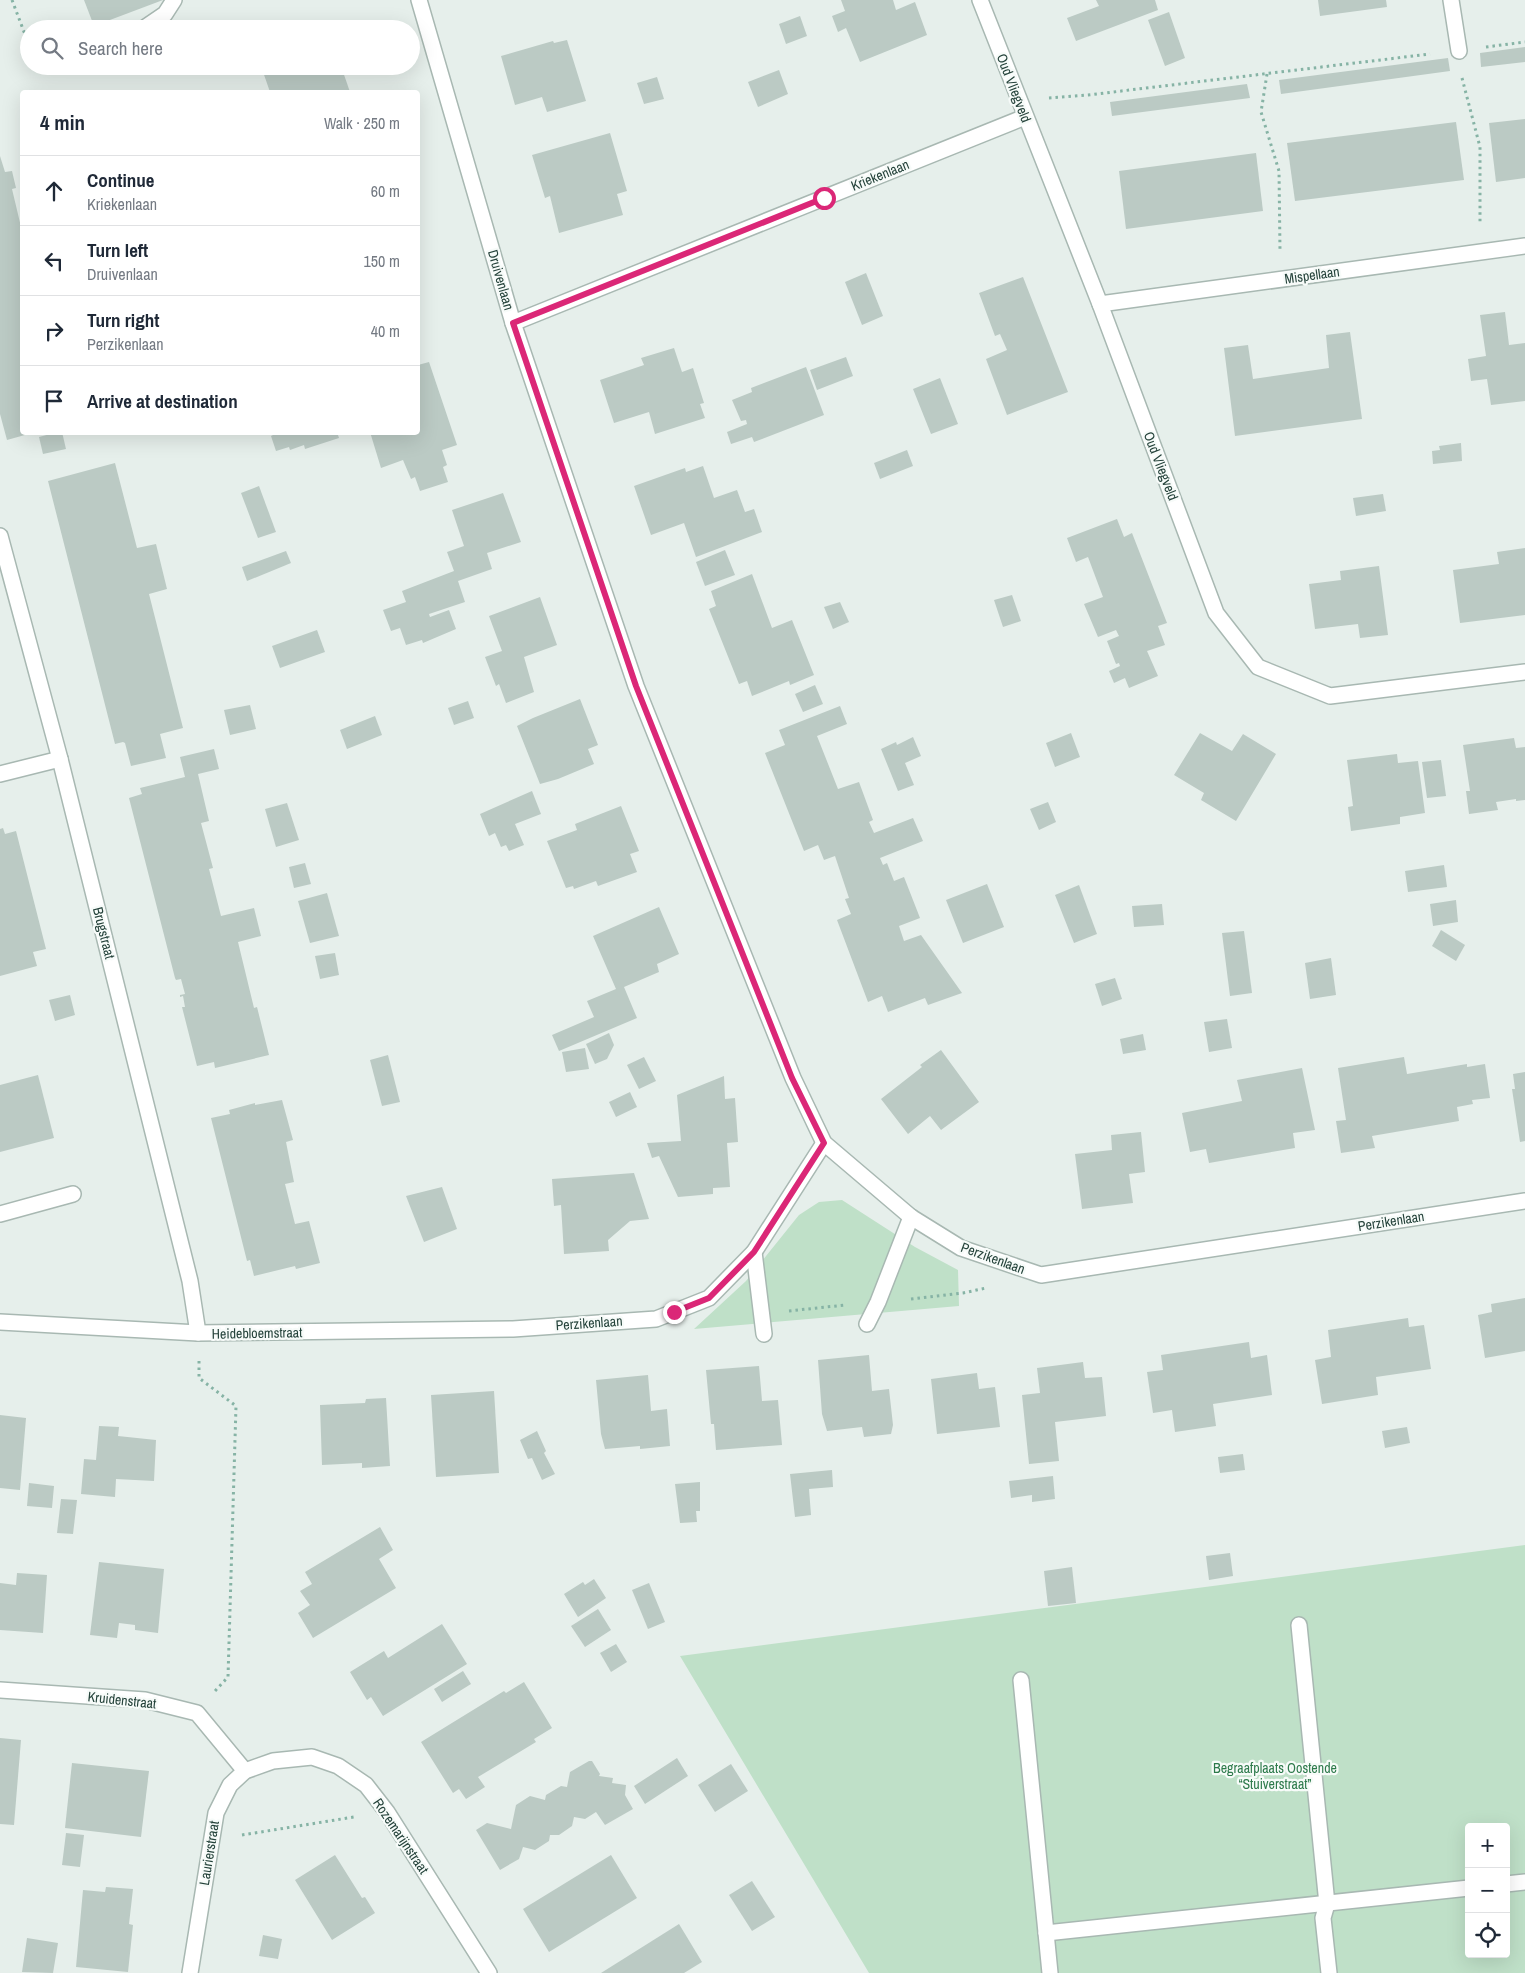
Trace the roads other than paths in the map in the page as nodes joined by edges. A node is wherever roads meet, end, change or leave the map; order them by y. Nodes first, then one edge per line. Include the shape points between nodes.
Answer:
1 (174, 0) edge
2 (420, 0) edge
3 (980, 0) edge
4 (1451, 0) edge
5 (156, 20) edge
6 (1459, 50) road end
7 (1025, 117) junction
8 (1525, 246) edge
9 (1100, 304) junction
10 (513, 323) junction
11 (0, 536) edge
12 (1525, 672) edge
13 (60, 759) junction
14 (0, 774) edge
15 (824, 1143) junction
16 (73, 1194) dead end
17 (1525, 1201) edge
18 (0, 1214) edge
19 (911, 1217) junction
20 (754, 1252) junction
21 (0, 1322) edge
22 (867, 1324) dead end
23 (513, 1329) joint
24 (198, 1333) junction
25 (764, 1334) dead end
26 (1299, 1625) dead end
27 (1021, 1680) dead end
28 (0, 1690) edge
29 (272, 1761) joint
30 (245, 1771) junction
31 (1525, 1882) edge
32 (1510, 1884) edge
33 (1465, 1888) edge
34 (1327, 1904) junction
35 (1046, 1933) junction
36 (190, 1973) edge
37 (489, 1973) edge
38 (1050, 1973) edge
39 (1329, 1973) edge

1 - 5 street via 165,14
2 - 10 street, Druivenlaan
3 - 7 street, Oud Vliegveld
4 - 6 street
7 - 9 street, Oud Vliegveld
7 - 10 street, Kriekenlaan
8 - 9 street, Mispellaan
9 - 12 street, Oud Vliegveld via 1216,613 1258,667 1330,696
10 - 15 street, Druivenlaan via 636,686 792,1078
11 - 13 street, Brugstraat
13 - 14 street
13 - 24 street, Brugstraat via 190,1281
15 - 19 street, Perzikenlaan
15 - 20 street, Perzikenlaan
16 - 18 street
17 - 19 street, Perzikenlaan via 1041,1275 961,1248
19 - 22 street
20 - 23 street, Perzikenlaan via 709,1298 656,1319
20 - 25 street
21 - 24 street, Heidebloemstraat
23 - 24 street, Heidebloemstraat
26 - 34 street
27 - 35 street
28 - 30 street, Kruidenstraat via 145,1700 197,1713
29 - 30 street, Laurierstraat
29 - 37 street, Rozemarijnstraat via 312,1757 338,1766 366,1785 387,1812
30 - 36 street, Laurierstraat via 230,1786 216,1813
31 - 32 street
33 - 34 street
34 - 35 street
34 - 39 street via 1323,1918
35 - 38 street

